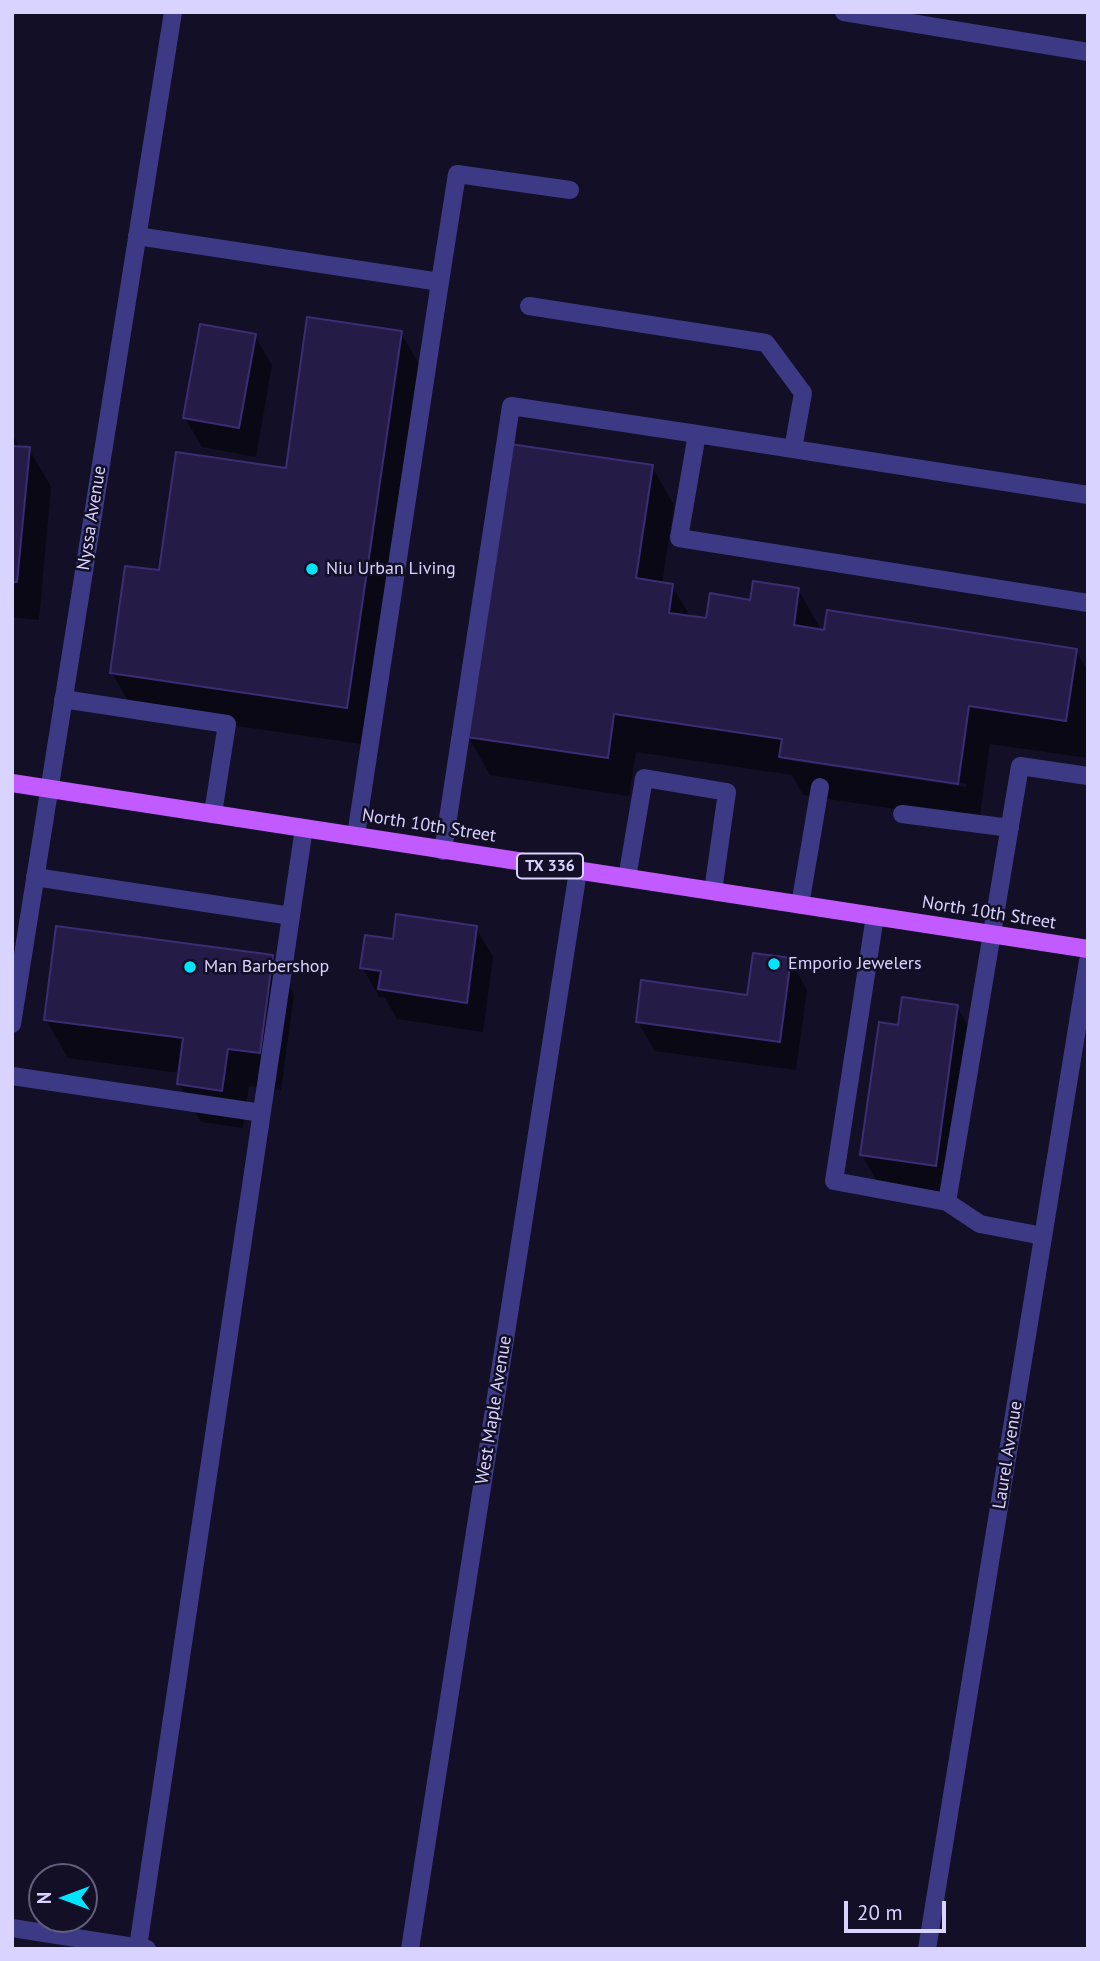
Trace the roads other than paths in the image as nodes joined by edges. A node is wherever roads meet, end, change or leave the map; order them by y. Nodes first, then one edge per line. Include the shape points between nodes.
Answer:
1 (173, 12) edge
2 (844, 12) edge
3 (1088, 52) edge
4 (570, 190) dead end
5 (137, 236) junction
6 (440, 282) junction
7 (529, 306) dead end
8 (697, 434) junction
9 (793, 449) junction
10 (1088, 495) edge
11 (1088, 603) edge
12 (63, 699) junction
13 (1088, 776) edge
14 (12, 783) edge
15 (820, 787) dead end
16 (48, 789) junction
17 (213, 813) junction
18 (902, 814) dead end
19 (304, 828) junction
20 (1010, 828) junction
21 (356, 835) junction
22 (443, 851) junction
23 (578, 871) junction
24 (35, 877) junction
25 (627, 878) junction
26 (713, 891) junction
27 (800, 905) junction
28 (291, 916) junction
29 (875, 916) junction
30 (992, 935) junction
31 (1088, 949) edge
32 (1088, 961) edge
33 (12, 1024) edge
34 (12, 1076) edge
35 (262, 1114) junction
36 (947, 1202) junction
37 (1043, 1236) junction
38 (12, 1928) edge
39 (143, 1948) edge
40 (410, 1949) edge
41 (927, 1949) edge

1 - 5 street, Nyssa Avenue
2 - 3 street
4 - 6 street via 457,174
5 - 6 street
5 - 12 street, Nyssa Avenue
6 - 21 street
7 - 9 street via 766,343 803,393
8 - 9 street
8 - 11 street via 679,538
8 - 22 street via 511,406
9 - 10 street
12 - 16 street, Nyssa Avenue
12 - 17 street via 227,724
13 - 20 street via 1020,766
14 - 16 main road, North 10th Street / TX 336
15 - 27 street
16 - 17 main road, North 10th Street / TX 336
16 - 24 street, Nyssa Avenue
17 - 19 main road, North 10th Street / TX 336
18 - 20 street
19 - 21 main road, North 10th Street / TX 336
19 - 28 street
20 - 30 street
21 - 22 main road, North 10th Street / TX 336
22 - 23 main road, North 10th Street / TX 336
23 - 25 main road, North 10th Street / TX 336
23 - 40 street, West Maple Avenue
24 - 28 street
24 - 33 street, Nyssa Avenue
25 - 26 main road, North 10th Street / TX 336
25 - 26 street via 644,778 727,792
26 - 27 main road, North 10th Street / TX 336
27 - 29 main road, North 10th Street / TX 336
28 - 35 street
29 - 30 main road, North 10th Street / TX 336
29 - 36 street via 834,1181
30 - 31 main road, North 10th Street / TX 336
30 - 36 street
32 - 37 street, Laurel Avenue
34 - 35 street
35 - 39 street
36 - 37 street via 980,1224
37 - 41 street, Laurel Avenue
38 - 39 street

